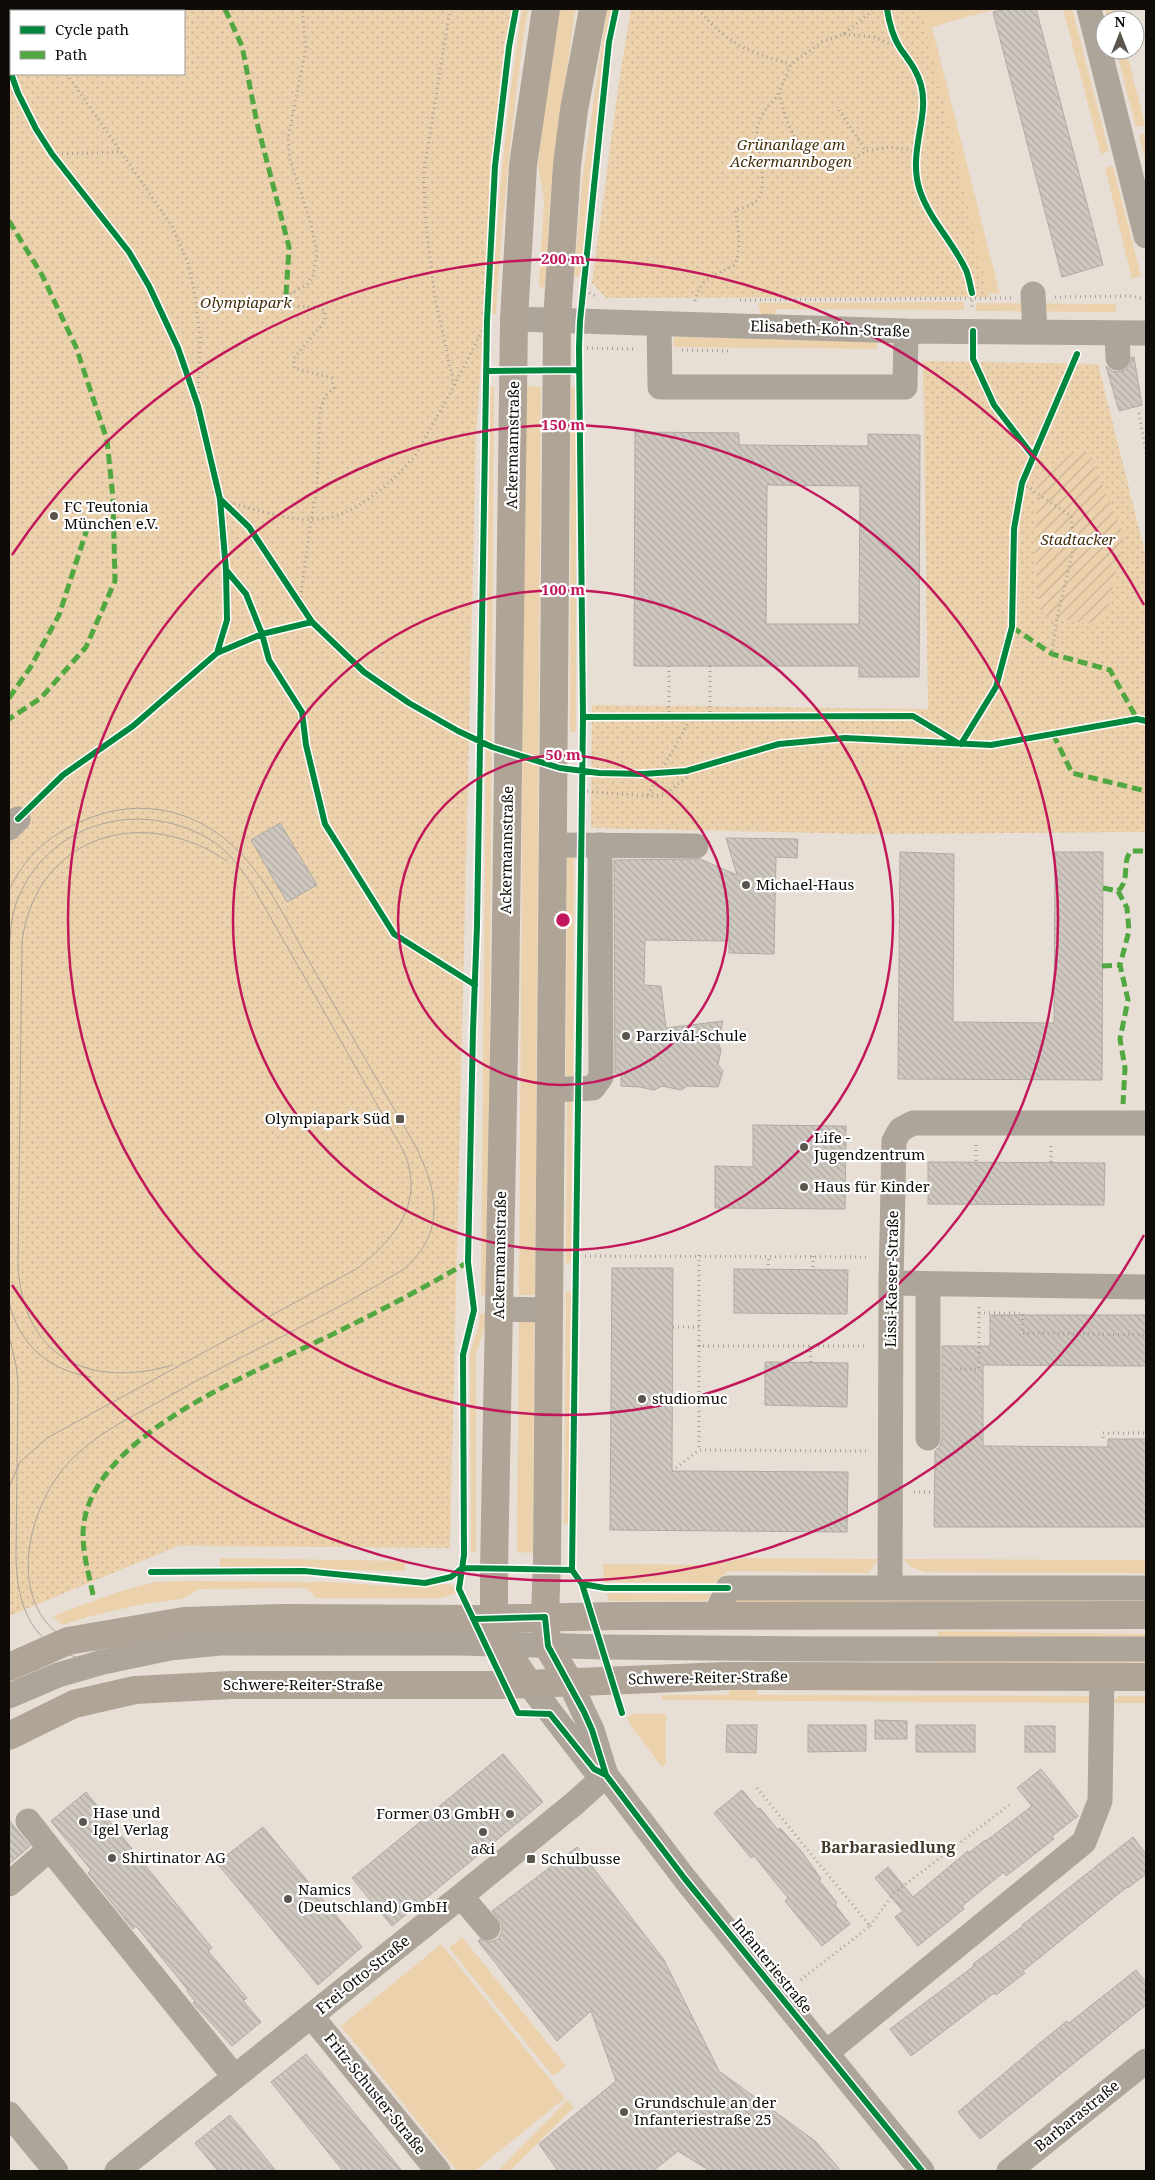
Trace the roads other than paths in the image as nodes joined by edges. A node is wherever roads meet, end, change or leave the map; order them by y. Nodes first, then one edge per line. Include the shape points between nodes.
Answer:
1 (546, 9) edge
2 (593, 9) edge
3 (1089, 9) edge
4 (1146, 236) edge
5 (1033, 296) road end
6 (514, 319) junction
7 (557, 320) junction
8 (659, 324) junction
9 (906, 331) junction
10 (1035, 332) junction
11 (1117, 333) junction
12 (1146, 333) edge
13 (1118, 358) dead end
14 (553, 845) junction
15 (600, 845) junction
16 (696, 846) dead end
17 (551, 1090) junction
18 (1146, 1123) edge
19 (891, 1284) junction
20 (928, 1285) junction
21 (1146, 1287) edge
22 (499, 1309) junction
23 (549, 1310) junction
24 (928, 1438) dead end
25 (890, 1587) junction
26 (1146, 1588) edge
27 (1146, 1615) edge
28 (715, 1616) junction
29 (544, 1617) junction
30 (494, 1618) junction
31 (503, 1645) junction
32 (548, 1646) junction
33 (1146, 1649) edge
34 (9, 1667) edge
35 (1102, 1676) junction
36 (1146, 1677) edge
37 (569, 1681) junction
38 (528, 1684) junction
39 (9, 1696) edge
40 (9, 1736) edge
41 (606, 1774) junction
42 (28, 1821) dead end
43 (50, 1850) junction
44 (9, 1884) edge
45 (461, 1896) junction
46 (488, 1928) dead end
47 (312, 2017) junction
48 (826, 2053) junction
49 (1146, 2061) edge
50 (234, 2076) junction
51 (9, 2114) edge
52 (56, 2171) edge
53 (117, 2171) edge
54 (438, 2171) edge
55 (922, 2171) edge
56 (1009, 2171) edge

1 - 6 main road, Ackermannstraße via 523,165
2 - 7 main road via 567,165
3 - 4 street
5 - 10 street
6 - 7 street, Elisabeth-Kohn-Straße
6 - 22 main road, Ackermannstraße
7 - 8 street, Elisabeth-Kohn-Straße
7 - 14 main road
8 - 9 street, Elisabeth-Kohn-Straße
8 - 9 street via 660,387 905,387
9 - 10 street, Elisabeth-Kohn-Straße
10 - 11 street, Elisabeth-Kohn-Straße
11 - 12 street, Elisabeth-Kohn-Straße
11 - 13 street
14 - 15 street
14 - 17 main road
15 - 16 street
15 - 17 street via 601,1077 593,1088
17 - 23 main road
18 - 19 street, Lissi-Kaeser-Straße via 913,1123 900,1130 894,1141
19 - 20 street
19 - 25 street, Lissi-Kaeser-Straße
20 - 21 street
20 - 24 street
22 - 23 street
22 - 30 main road, Ackermannstraße
23 - 29 main road
25 - 26 street
25 - 28 street via 728,1588
27 - 28 main road
28 - 29 main road
29 - 30 main road
29 - 32 main road
30 - 31 main road, Ackermannstraße
30 - 34 main road via 184,1621 68,1641
31 - 32 street
31 - 38 main road, Ackermannstraße
31 - 39 street via 199,1644 86,1666
32 - 33 street
32 - 37 main road
35 - 36 main road, Schwere-Reiter-Straße
35 - 37 main road, Schwere-Reiter-Straße via 725,1676
35 - 48 street via 1100,1801 1084,1842
37 - 38 main road, Schwere-Reiter-Straße
37 - 41 street, Infanteriestraße via 592,1730
38 - 40 main road, Schwere-Reiter-Straße via 232,1684 135,1690 74,1704
38 - 41 street, Infanteriestraße via 594,1769
41 - 45 street, Frei-Otto-Straße
41 - 48 street, Infanteriestraße via 662,1850
42 - 43 street
43 - 44 street
43 - 50 street
45 - 46 street
45 - 47 street, Frei-Otto-Straße
47 - 50 street, Frei-Otto-Straße
47 - 54 street, Fritz-Schuster-Straße
48 - 55 street, Infanteriestraße
49 - 56 street, Barbarastraße
50 - 53 street, Frei-Otto-Straße
51 - 52 street

